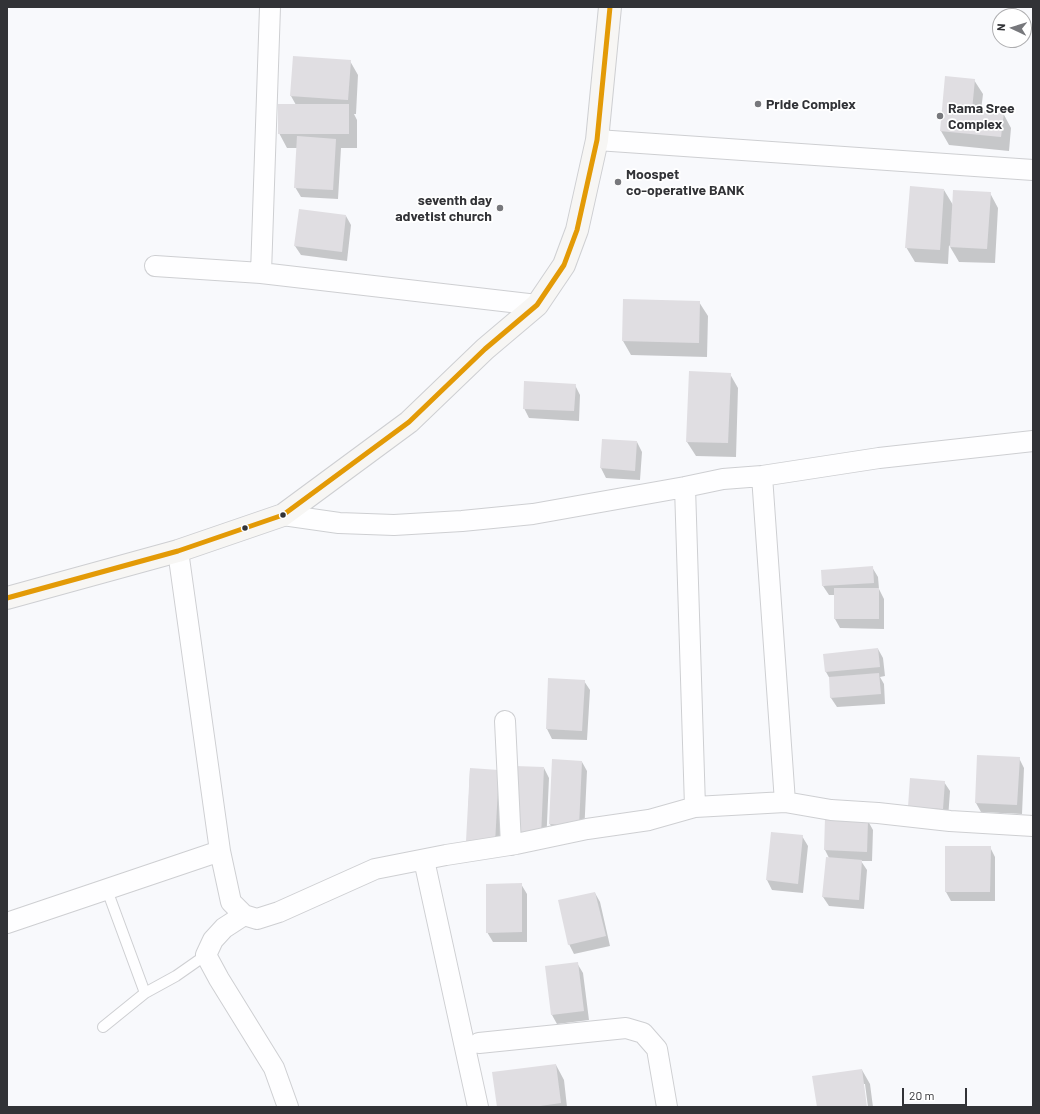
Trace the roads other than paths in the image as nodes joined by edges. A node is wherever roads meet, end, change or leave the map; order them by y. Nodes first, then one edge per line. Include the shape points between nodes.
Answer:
1 (270, 7) edge
2 (610, 7) edge
3 (597, 140) junction
4 (1033, 170) edge
5 (155, 266) dead end
6 (261, 273) junction
7 (537, 305) junction
8 (1033, 441) edge
9 (762, 476) junction
10 (685, 487) junction
11 (283, 515) junction
12 (178, 551) junction
13 (7, 598) edge
14 (505, 721) dead end
15 (785, 802) junction
16 (695, 807) junction
17 (1033, 826) edge
18 (511, 845) junction
19 (220, 851) junction
20 (424, 860) junction
21 (107, 890) junction
22 (244, 915) junction
23 (7, 923) edge
24 (206, 954) junction
25 (145, 993) junction
26 (104, 1027) dead end
27 (478, 1043) dead end
28 (288, 1107) edge
29 (478, 1107) edge
30 (667, 1107) edge

1 - 6 street
2 - 3 main road
3 - 4 street
3 - 7 main road via 577,230 564,265
5 - 6 street
6 - 7 street
7 - 11 main road via 409,422
8 - 9 street via 879,458
9 - 10 street via 723,479
9 - 15 street
10 - 11 street via 533,514 462,521 394,525 347,524
10 - 16 street
11 - 12 main road
12 - 13 main road
12 - 19 street
14 - 18 street
15 - 16 street
15 - 17 street via 831,810
16 - 18 street via 649,820 588,829
18 - 20 street
19 - 21 street
19 - 22 street via 231,902
20 - 22 street via 375,869 279,912 257,919
20 - 29 street
21 - 23 street
21 - 25 lane
22 - 24 street via 224,928 213,940
24 - 25 lane via 176,976
24 - 28 street via 218,979 274,1068
25 - 26 lane
27 - 30 street via 626,1028 643,1033 657,1049

